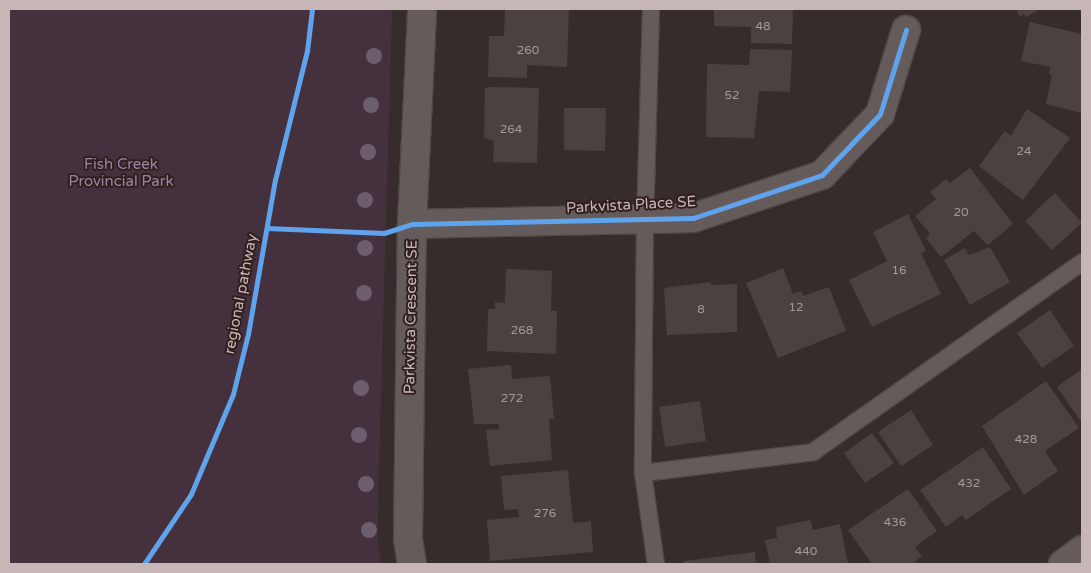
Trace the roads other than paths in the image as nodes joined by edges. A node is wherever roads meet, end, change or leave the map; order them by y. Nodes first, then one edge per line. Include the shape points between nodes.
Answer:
1 (422, 9) edge
2 (651, 9) edge
3 (906, 30) dead end
4 (645, 220) junction
5 (412, 224) junction
6 (1082, 262) edge
7 (643, 473) junction
8 (1082, 550) edge
9 (412, 564) edge
10 (656, 564) edge
11 (1063, 564) edge

1 - 5 street, Parkvista Crescent SE
2 - 4 lane
3 - 4 street, Parkvista Place SE via 880,114 822,175 693,218
4 - 5 street, Parkvista Place SE
4 - 7 lane
5 - 9 street, Parkvista Crescent SE via 408,538
6 - 7 lane via 813,452
7 - 10 lane
8 - 11 street

